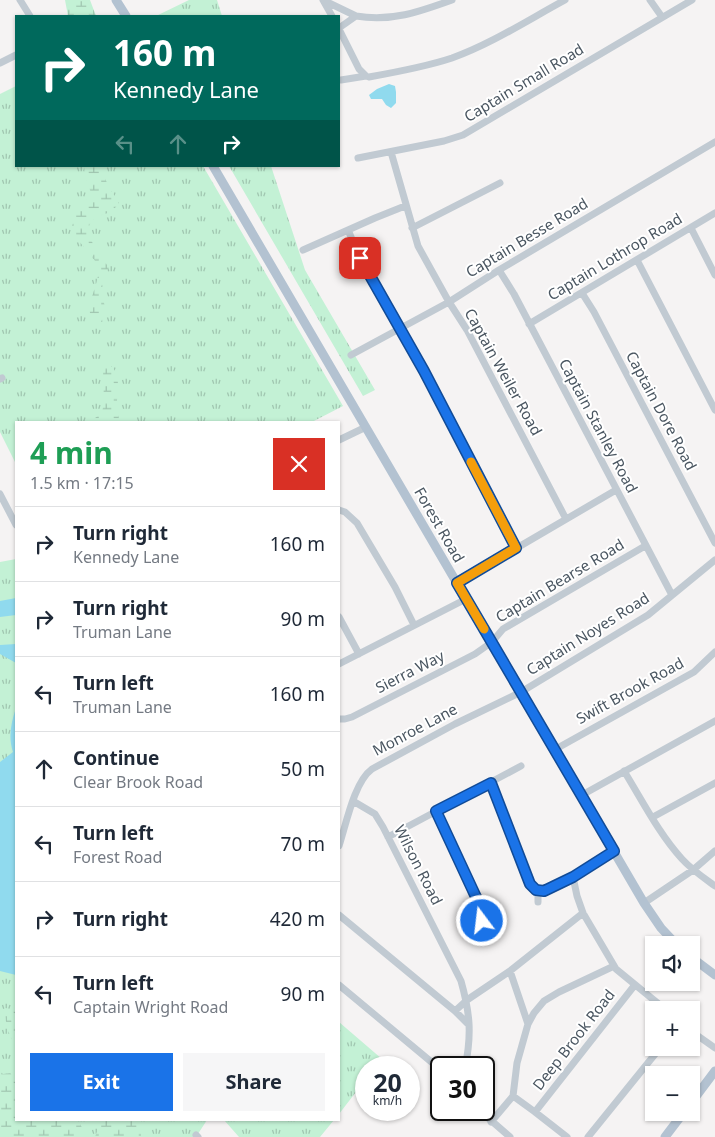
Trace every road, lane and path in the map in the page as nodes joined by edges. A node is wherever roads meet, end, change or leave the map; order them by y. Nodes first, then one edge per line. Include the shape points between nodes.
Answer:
1 (20, 0) edge
2 (116, 0) edge
3 (323, 0) edge
4 (452, 0) edge
5 (565, 0) edge
6 (650, 0) edge
7 (692, 0) edge
8 (29, 15) edge
9 (125, 15) edge
10 (331, 15) edge
11 (356, 16) junction
12 (662, 17) junction
13 (340, 27) edge
14 (340, 30) edge
15 (15, 56) edge
16 (0, 63) edge
17 (366, 76) junction
18 (341, 80) dead end
19 (715, 142) edge
20 (391, 152) junction
21 (358, 158) dead end
22 (214, 167) edge
23 (500, 183) dead end
24 (405, 206) junction
25 (715, 213) edge
26 (412, 228) junction
27 (691, 228) junction
28 (348, 230) junction
29 (303, 250) dead end
30 (637, 260) junction
31 (499, 270) junction
32 (715, 275) edge
33 (582, 292) junction
34 (448, 302) junction
35 (529, 324) junction
36 (401, 329) junction
37 (351, 355) dead end
38 (715, 410) edge
39 (366, 427) junction
40 (340, 440) edge
41 (616, 490) junction
42 (1, 496) edge
43 (340, 510) edge
44 (566, 519) junction
45 (15, 524) edge
46 (715, 543) edge
47 (645, 546) junction
48 (516, 548) junction
49 (715, 560) edge
50 (457, 583) junction
51 (672, 595) junction
52 (466, 599) junction
53 (340, 619) edge
54 (414, 625) junction
55 (492, 642) junction
56 (715, 652) edge
57 (359, 654) junction
58 (340, 664) edge
59 (521, 692) junction
60 (340, 719) edge
61 (715, 721) edge
62 (554, 750) junction
63 (521, 766) dead end
64 (624, 771) junction
65 (491, 783) junction
66 (715, 783) edge
67 (582, 795) junction
68 (353, 801) junction
69 (436, 811) junction
70 (653, 817) junction
71 (388, 836) junction
72 (340, 843) edge
73 (614, 851) junction
74 (715, 851) edge
75 (693, 870) junction
76 (573, 877) junction
77 (715, 886) edge
78 (538, 890) junction
79 (538, 902) dead end
80 (644, 903) junction
81 (583, 913) junction
82 (340, 916) edge
83 (482, 931) dead end
84 (669, 936) edge
85 (700, 964) edge
86 (614, 966) junction
87 (510, 970) junction
88 (715, 975) edge
89 (340, 986) edge
90 (634, 986) junction
91 (467, 1000) junction
92 (654, 1001) edge
93 (455, 1011) junction
94 (528, 1024) junction
95 (469, 1025) junction
96 (700, 1037) edge
97 (715, 1048) edge
98 (467, 1056) edge
99 (654, 1056) edge
100 (430, 1061) edge
101 (715, 1071) edge
102 (700, 1091) edge
103 (513, 1096) junction
104 (535, 1112) junction
105 (678, 1121) edge
106 (491, 1122) joint
107 (510, 1137) edge
108 (566, 1137) edge
109 (588, 1137) edge
110 (666, 1137) edge

1 - 8 street
2 - 9 main road
3 - 10 street
3 - 11 street
4 - 11 street via 387,18
5 - 17 street via 451,58 412,69
6 - 12 street
7 - 12 street, Captain Small Road
11 - 13 street
12 - 20 street, Captain Small Road via 463,135
14 - 17 street
15 - 16 street
17 - 18 street
19 - 31 street, Captain Besse Road
20 - 21 street, Captain Small Road
20 - 24 street, Captain Weiler Road
22 - 39 main road, Forest Road
23 - 26 street
24 - 26 street, Captain Weiler Road
24 - 28 street
25 - 27 street, Captain Lothrop Road
26 - 34 street, Captain Weiler Road
27 - 30 street, Captain Lothrop Road
27 - 32 street
28 - 29 street
28 - 36 street via 360,258
30 - 33 street, Captain Lothrop Road
30 - 38 street
31 - 34 street, Captain Besse Road
31 - 35 street, Captain Stanley Road
33 - 35 street, Captain Lothrop Road
33 - 46 street, Captain Dore Road
34 - 36 street, Captain Besse Road
34 - 44 street, Captain Weiler Road via 467,330
35 - 41 street, Captain Stanley Road
36 - 37 street, Captain Besse Road
36 - 48 street
39 - 40 street
39 - 50 main road, Forest Road
41 - 44 street
41 - 47 street, Captain Stanley Road
42 - 45 street
43 - 54 street via 357,523
44 - 48 street
47 - 51 street, Captain Stanley Road
47 - 55 street, Captain Bearse Road via 503,629
48 - 50 street
49 - 51 street, Captain Noyes Road
50 - 52 main road, Forest Road
51 - 59 street, Captain Noyes Road via 648,615
52 - 54 street
52 - 55 main road, Forest Road
53 - 57 street
54 - 57 street
55 - 59 main road, Forest Road
55 - 60 street, Sierra Way via 475,654 352,717
56 - 62 street, Swift Brook Road via 694,672
57 - 58 street
59 - 62 main road, Forest Road
59 - 68 street, Monroe Lane via 372,769 363,778
61 - 64 street
62 - 67 main road, Forest Road
63 - 65 street
64 - 67 street
64 - 70 street
65 - 69 street
65 - 78 street via 530,884
66 - 70 street
67 - 73 main road, Forest Road
68 - 71 street, Wilson Road via 375,814
68 - 72 street, Monroe Lane
69 - 71 street
69 - 83 street via 482,910
70 - 75 street
71 - 91 street, Wilson Road
73 - 76 street
73 - 80 main road, Forest Road
74 - 75 street
75 - 77 street
75 - 80 street
76 - 78 street via 544,891
76 - 81 street
78 - 79 street
80 - 84 main road, Forest Road
81 - 86 street
81 - 87 street
82 - 93 street
85 - 88 main road
86 - 90 street
86 - 94 street via 550,997
87 - 91 street
87 - 94 street
89 - 100 street
90 - 92 street
90 - 104 street, Deep Brook Road
91 - 93 street
91 - 95 street, Wilson Road
93 - 95 street
94 - 103 street via 517,1063
95 - 98 street, Wilson Road
96 - 97 street
99 - 109 street
101 - 102 main road
103 - 104 street
103 - 106 street
104 - 108 street
105 - 110 main road
106 - 107 street

